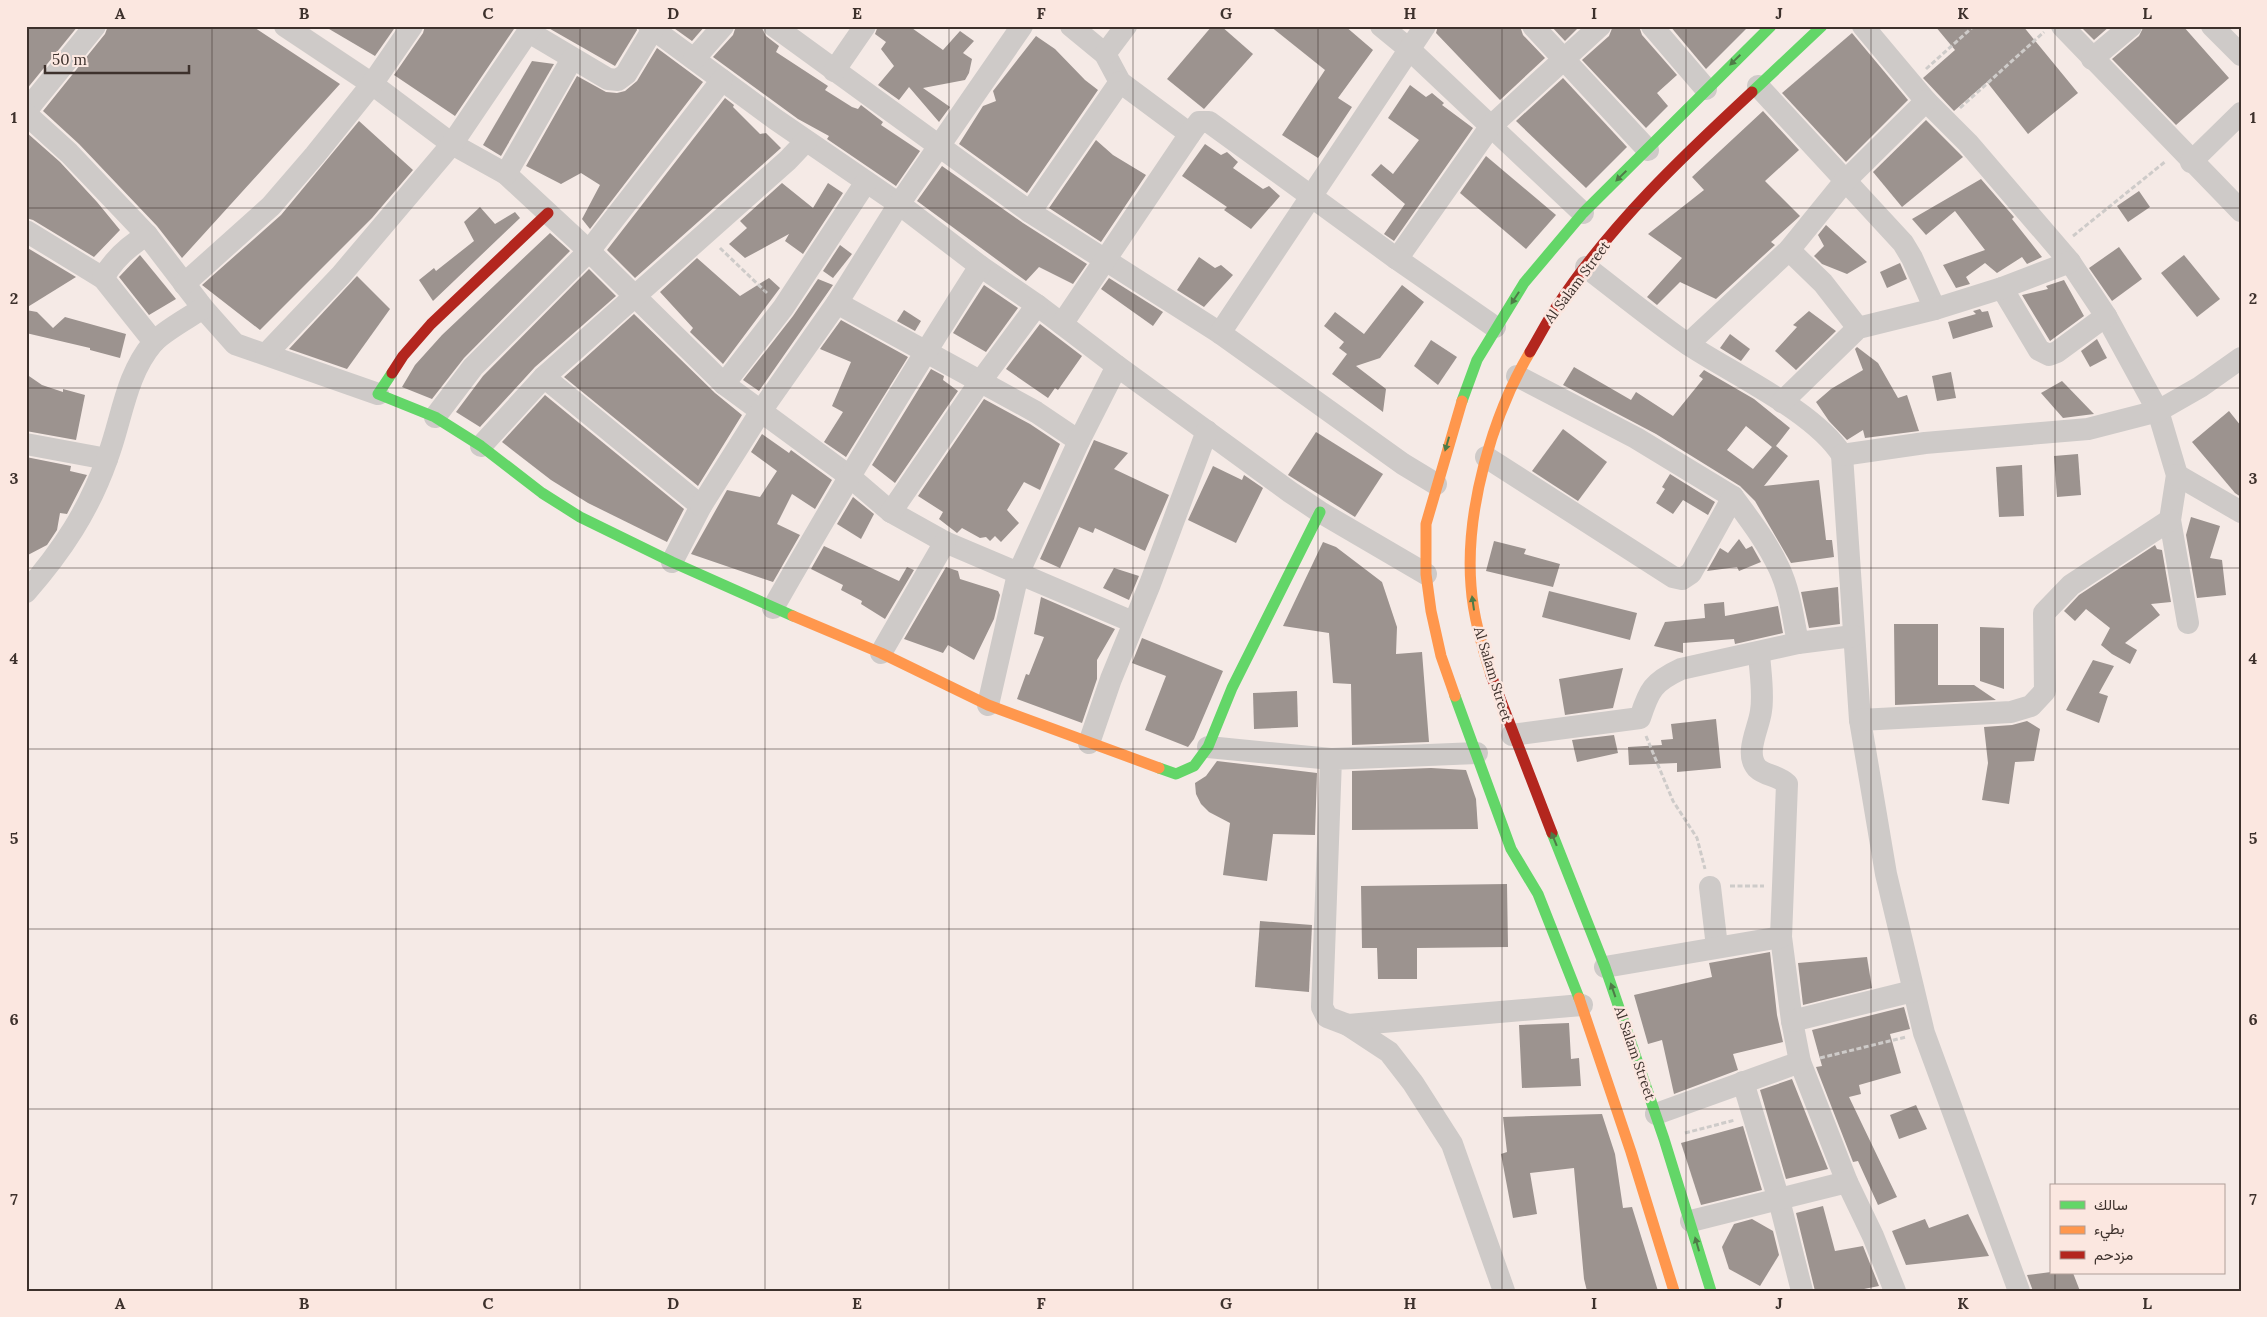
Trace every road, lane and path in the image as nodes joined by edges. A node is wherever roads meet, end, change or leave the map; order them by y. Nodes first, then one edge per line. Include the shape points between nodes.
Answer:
1 (95, 26) edge
2 (286, 26) edge
3 (412, 26) edge
4 (724, 26) edge
5 (774, 26) edge
6 (865, 26) edge
7 (1022, 26) edge
8 (1072, 26) edge
9 (1126, 26) edge
10 (1381, 26) edge
11 (1425, 26) edge
12 (1533, 26) edge
13 (1600, 26) edge
14 (1652, 26) edge
15 (1822, 26) edge
16 (1863, 26) edge
17 (1974, 26) edge
18 (2050, 26) edge
19 (2062, 26) edge
20 (2131, 26) edge
21 (2212, 26) edge
22 (651, 28) edge
23 (1767, 28) edge
24 (531, 29) edge
25 (1409, 49) junction
26 (1104, 54) junction
27 (2241, 55) edge
28 (1563, 58) junction
29 (572, 59) junction
30 (694, 59) junction
31 (2092, 59) junction
32 (834, 71) junction
33 (722, 80) junction
34 (1120, 82) junction
35 (1912, 83) junction
36 (372, 84) junction
37 (1758, 86) junction
38 (1706, 89) junction
39 (1926, 101) junction
40 (26, 112) edge
41 (2241, 113) edge
42 (1946, 122) junction
43 (1490, 127) junction
44 (1190, 134) junction
45 (806, 141) junction
46 (452, 144) junction
47 (940, 145) junction
48 (1648, 150) junction
49 (2186, 156) junction
50 (506, 174) junction
51 (1845, 181) junction
52 (866, 182) junction
53 (1310, 196) junction
54 (899, 204) junction
55 (2241, 211) edge
56 (1030, 212) junction
57 (548, 213) junction
58 (1583, 213) junction
59 (26, 231) edge
60 (147, 234) junction
61 (705, 234) junction
62 (1789, 250) junction
63 (589, 251) junction
64 (2064, 255) junction
65 (1107, 260) junction
66 (1396, 260) junction
67 (980, 266) junction
68 (1586, 267) junction
69 (103, 278) junction
70 (184, 284) junction
71 (2002, 288) junction
72 (633, 296) junction
73 (837, 303) junction
74 (1037, 305) junction
75 (203, 308) junction
76 (783, 308) junction
77 (1936, 309) junction
78 (2106, 316) junction
79 (1062, 324) junction
80 (1496, 327) junction
81 (1858, 328) junction
82 (1220, 333) junction
83 (154, 342) junction
84 (1688, 344) junction
85 (926, 352) junction
86 (266, 354) junction
87 (2241, 358) edge
88 (1117, 366) junction
89 (1518, 376) junction
90 (544, 377) junction
91 (980, 382) junction
92 (724, 384) junction
93 (378, 394) junction
94 (1782, 402) junction
95 (761, 411) junction
96 (2158, 412) junction
97 (435, 417) junction
98 (1207, 431) junction
99 (1079, 440) junction
100 (26, 444) edge
101 (481, 446) junction
102 (1842, 455) junction
103 (1486, 457) junction
104 (107, 459) junction
105 (2177, 475) junction
106 (849, 476) junction
107 (1436, 484) junction
108 (1733, 497) junction
109 (701, 506) junction
110 (891, 512) junction
111 (1320, 512) junction
112 (2241, 512) edge
113 (2170, 520) junction
114 (945, 542) junction
115 (672, 562) junction
116 (1018, 574) junction
117 (1426, 574) junction
118 (26, 592) edge
119 (773, 608) junction
120 (1133, 622) junction
121 (2188, 623) dead end
122 (1853, 636) junction
123 (1798, 643) junction
124 (881, 653) junction
125 (1759, 653) junction
126 (988, 705) junction
127 (1640, 718) junction
128 (1860, 720) junction
129 (1512, 735) junction
130 (1089, 743) junction
131 (1208, 747) junction
132 (1478, 754) junction
133 (1331, 759) junction
134 (1784, 886) junction
135 (1710, 887) junction
136 (1781, 937) junction
137 (1717, 947) junction
138 (1605, 967) junction
139 (1913, 991) junction
140 (1582, 1005) junction
141 (1792, 1021) junction
142 (1348, 1025) junction
143 (1924, 1033) junction
144 (1800, 1062) junction
145 (1743, 1082) junction
146 (1656, 1114) junction
147 (1752, 1115) junction
148 (1664, 1139) junction
149 (1847, 1182) junction
150 (1779, 1200) junction
151 (1691, 1221) junction
152 (1504, 1291) edge
153 (1674, 1291) edge
154 (1711, 1291) edge
155 (1802, 1291) edge
156 (1894, 1291) edge
157 (2019, 1291) edge

1 - 40 street
2 - 36 street
3 - 36 street
4 - 30 street
5 - 32 street
6 - 32 street
7 - 47 street
8 - 26 street
9 - 26 street
10 - 25 street
11 - 25 street
12 - 28 street
13 - 28 street
14 - 38 street
15 - 37 street, Al Salam Street
16 - 35 street
17 - 35 path
18 - 42 path
19 - 31 street
20 - 31 street
21 - 27 street
22 - 29 street via 626,74 618,80 608,79
22 - 30 street
23 -> 38 street
24 - 29 street
24 - 46 street
25 - 43 street
25 - 53 street
26 - 34 street
28 - 43 street
28 - 48 street
29 - 50 street
30 - 33 street
31 - 49 street
32 - 47 street
33 - 45 street
33 - 63 street
34 - 44 street
34 - 56 street
35 - 39 street
36 - 46 street
36 - 70 street via 271,206
37 - 51 street
37 - 68 street, Al Salam Street via 1704,135
38 - 48 street
39 - 42 street
39 - 51 street
40 - 60 street
41 - 49 street
42 - 64 street via 1968,143
43 - 58 street
43 - 66 street
44 - 53 street via 1199,122 1209,122
44 - 65 street
45 - 52 street
45 - 61 street
46 - 50 street
46 - 86 street via 341,275
47 - 54 street
47 - 56 street
48 -> 58 street
49 - 55 street
49 - 64 path
50 - 57 street
51 - 62 street
51 - 77 street via 1903,242
52 - 54 street
52 - 76 street
53 - 66 street
53 - 82 street
54 - 67 street
54 - 73 street
56 - 65 street
57 - 63 street
57 - 93 street via 431,324 402,356
58 -> 80 street via 1524,283
59 - 69 street
60 - 69 street via 129,246
60 - 70 street
61 - 72 street
61 - 76 path
62 - 81 street via 1823,283
62 - 84 street
63 - 72 street
63 - 97 street via 473,368
64 - 71 street
64 - 78 street
65 - 79 street
65 - 82 street
66 - 80 street
67 - 74 street
67 - 85 street
68 - 84 street
68 - 89 street, Al Salam Street via 1535,340
69 - 83 street
70 - 75 street
71 - 77 street
71 - 78 street via 2039,350 2049,355
72 - 90 street
72 - 92 street
73 - 85 street
73 - 95 street
74 - 79 street
74 - 91 street
75 - 83 street
75 - 86 street via 235,344
76 - 92 street
77 - 81 street
78 - 96 street
79 - 88 street
80 -> 107 street via 1474,368
81 - 94 street
82 - 107 street via 1403,464
83 - 104 street via 132,376
84 - 94 street
85 - 91 street
85 - 106 street
86 - 93 street
87 - 96 street
88 - 98 street
88 - 99 street
89 - 103 street, Al Salam Street
89 - 108 street via 1636,438
90 - 101 street
90 - 109 street
91 - 99 street
91 - 110 street
92 - 95 street
93 - 97 street
94 - 102 street via 1830,438
95 - 106 street
95 - 109 street
96 - 102 street via 2088,429 1925,443
96 - 105 street
97 - 101 street
98 - 111 street
98 - 120 street
99 - 116 street
100 - 104 street
101 - 115 street via 542,493 580,517
102 - 122 street
103 - 108 street via 1673,577 1682,579 1691,573
129 -> 103 street, Al Salam Street via 1478,636 1471,586 1474,517
104 - 118 street via 77,526 52,563
105 - 112 street
105 - 113 street
106 - 110 street
106 - 119 street
107 - 117 street via 1426,524
108 - 123 street via 1759,531 1780,570
109 - 115 street
110 - 114 street
111 - 117 street
111 - 131 street via 1232,688
113 - 121 street
113 - 128 street via 2071,584 2044,613 2045,691 2031,706 2010,712
114 - 116 street
114 - 124 street
115 - 119 street
116 - 120 street
116 - 126 street
117 - 132 street via 1441,656
119 - 124 street
120 - 130 street
122 - 123 street
122 - 128 street
123 - 125 street
124 - 126 street
125 - 127 street via 1681,669 1664,677 1648,692
125 - 134 street via 1761,710 1752,749 1753,760 1758,769 1787,784
126 - 130 street
127 - 129 street
127 - 135 path via 1673,801 1697,838
128 - 139 street via 1886,874
138 -> 129 street, Al Salam Street via 1568,885
130 - 131 street via 1176,774 1194,766
131 - 133 street
132 - 133 street
132 - 140 street via 1511,850 1543,892
133 - 142 street via 1322,1007 1327,1017
134 - 135 path
134 - 136 street
135 - 137 street
136 - 137 street
136 - 141 street
137 - 138 street
146 -> 138 street, Al Salam Street
139 - 141 street
139 - 143 street
140 - 142 street
140 - 153 street
141 - 144 street
142 - 152 street via 1389,1052 1414,1083 1452,1144
143 - 144 path
143 - 157 street
144 - 145 street
144 - 149 street
145 - 146 street
145 - 147 street
146 - 148 street, Al Salam Street
147 - 148 path
147 - 150 street
148 - 151 street, Al Salam Street
149 - 150 street
149 - 156 street
150 - 151 street
150 - 155 street
154 -> 151 street, Al Salam Street

